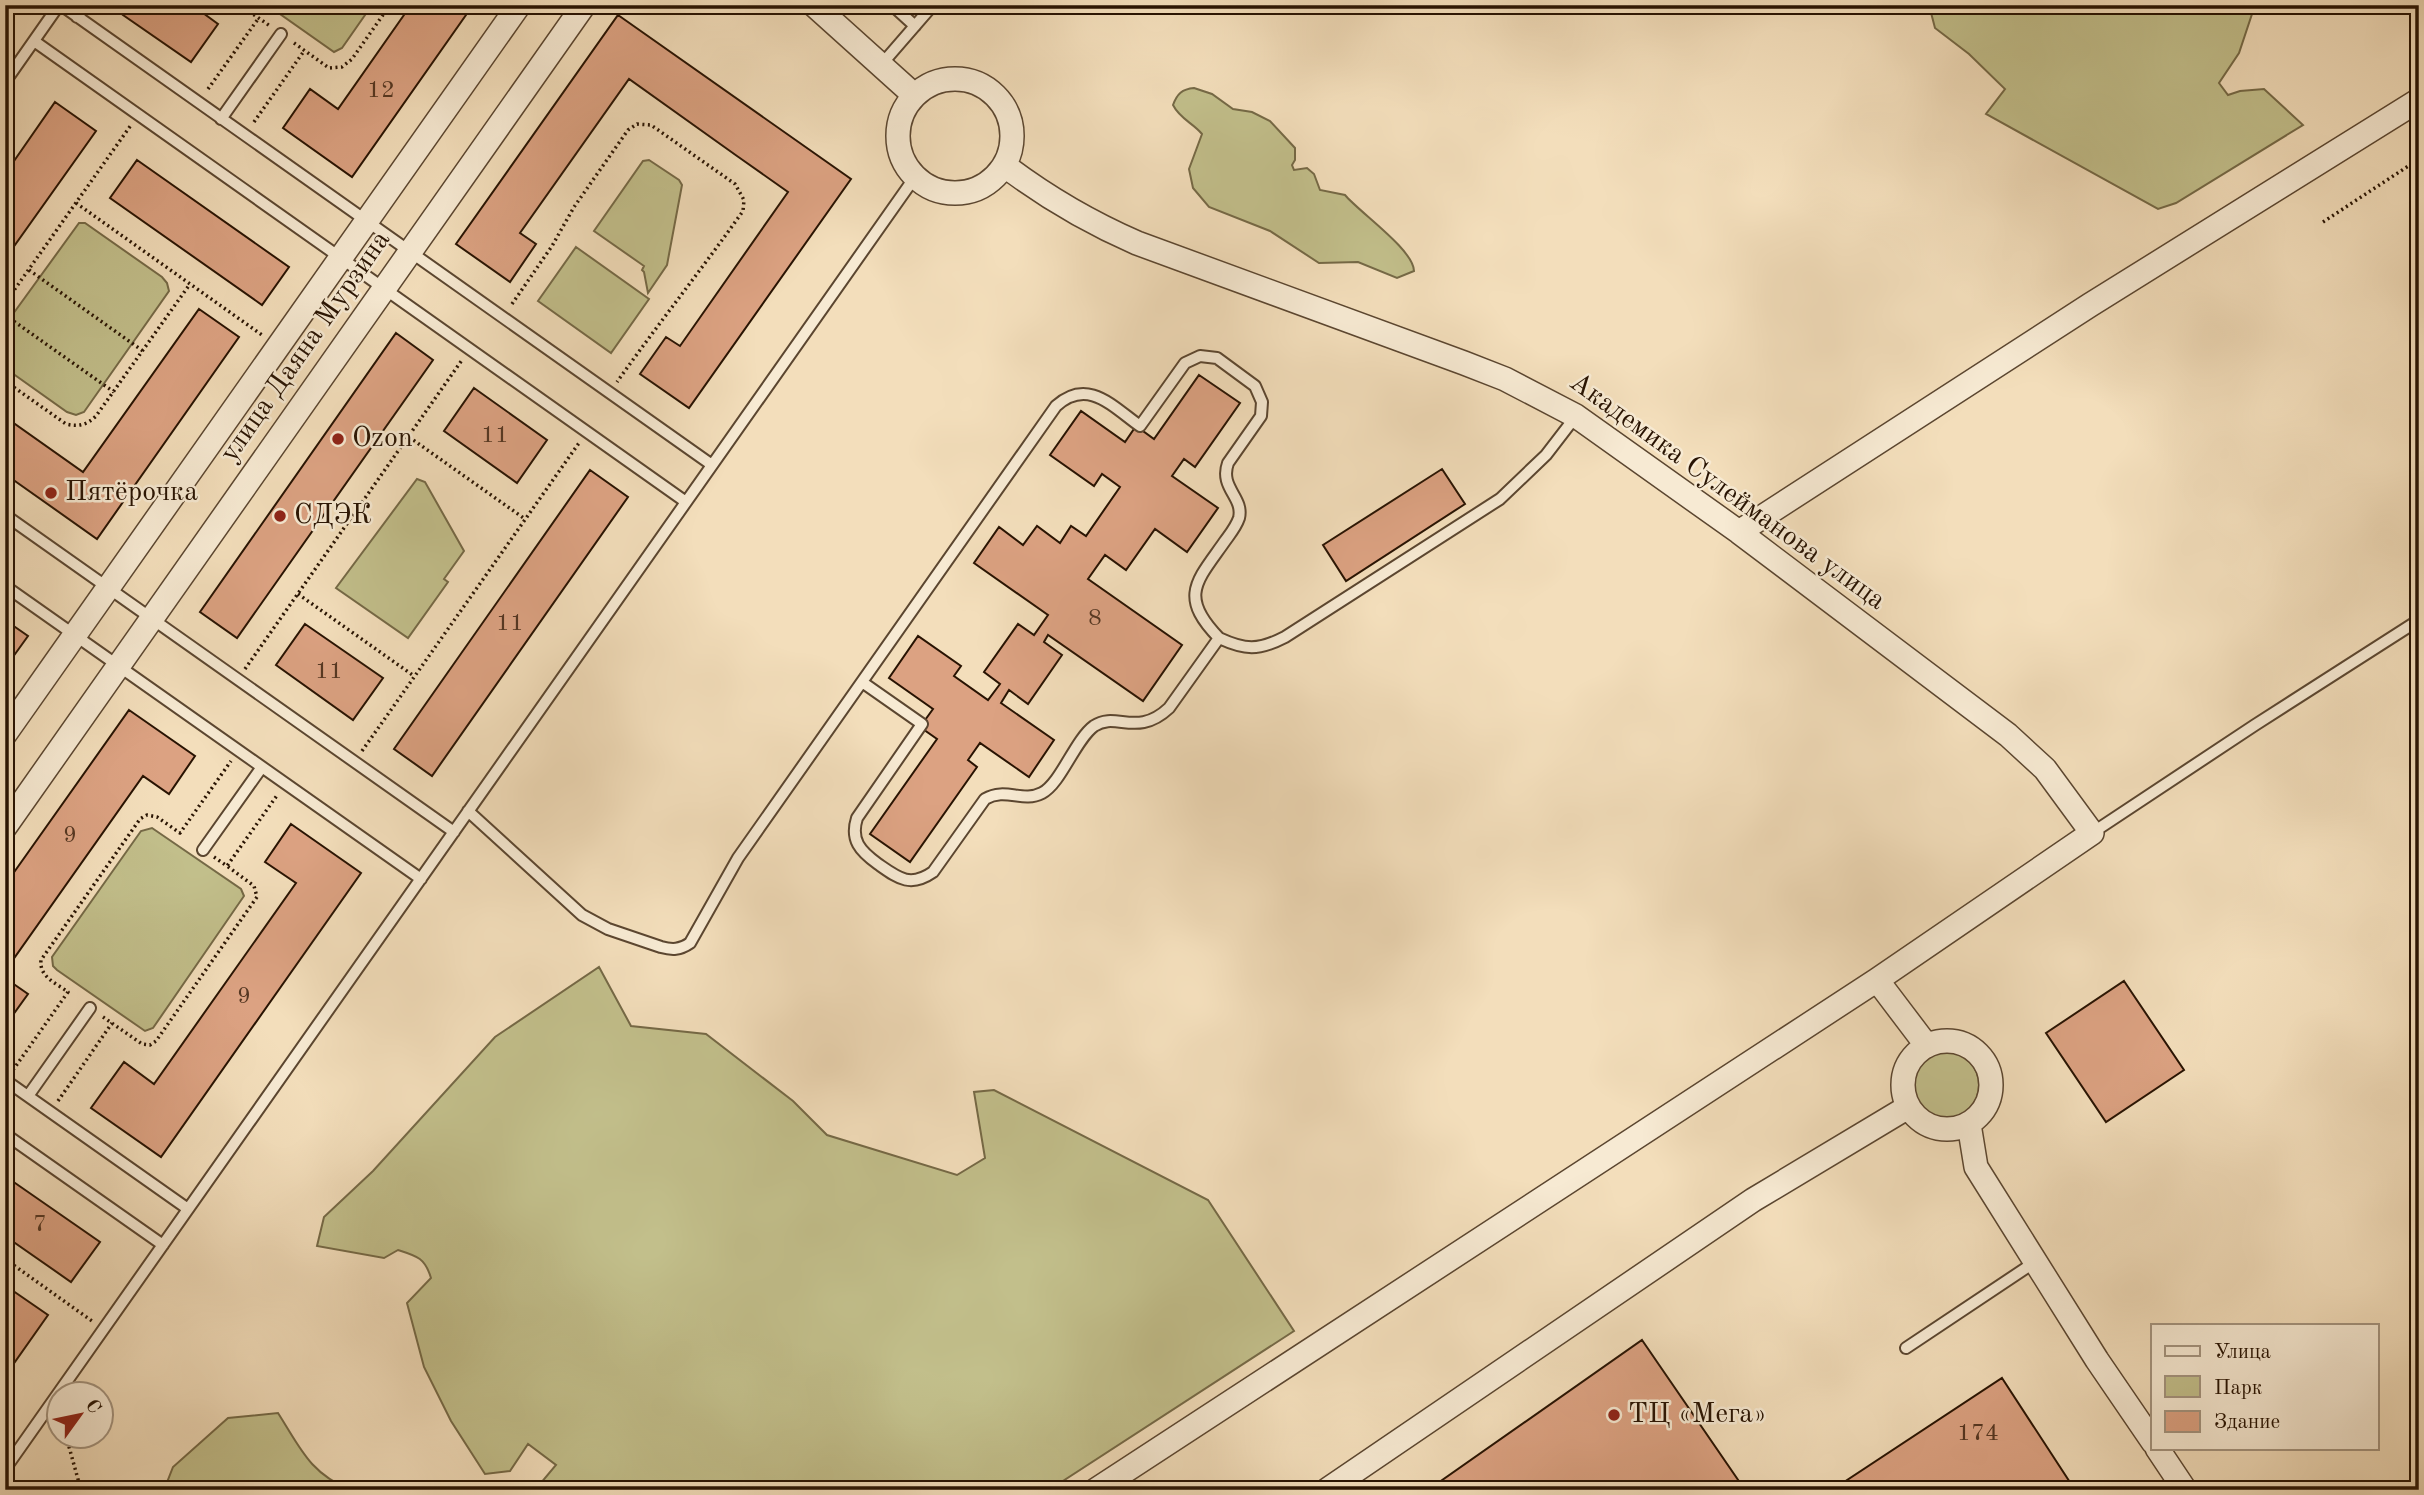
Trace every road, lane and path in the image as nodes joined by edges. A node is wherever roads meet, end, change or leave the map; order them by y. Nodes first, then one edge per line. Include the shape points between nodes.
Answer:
1 (60, 5) edge
2 (86, 5) edge
3 (240, 5) edge
4 (390, 5) edge
5 (519, 5) edge
6 (584, 5) edge
7 (814, 5) edge
8 (892, 5) edge
9 (933, 5) edge
10 (77, 17) junction
11 (258, 18) junction
12 (915, 26) junction
13 (281, 34) junction
14 (34, 41) junction
15 (304, 51) junction
16 (881, 65) junction
17 (5, 82) edge
18 (914, 95) junction
19 (2419, 100) edge
20 (199, 103) junction
21 (138, 115) junction
22 (221, 119) junction
23 (245, 135) junction
24 (2419, 159) edge
25 (1004, 165) junction
26 (915, 177) junction
27 (76, 203) junction
28 (367, 221) junction
29 (2323, 222) dead end
30 (410, 252) junction
31 (341, 258) junction
32 (29, 271) junction
33 (190, 284) junction
34 (384, 289) junction
35 (522, 290) dead end
36 (5, 303) edge
37 (5, 315) edge
38 (248, 325) dead end
39 (143, 351) junction
40 (629, 365) dead end
41 (453, 374) dead end
42 (5, 381) edge
43 (114, 392) junction
44 (1576, 416) junction
45 (409, 437) junction
46 (570, 456) dead end
47 (712, 465) junction
48 (686, 502) junction
49 (5, 515) edge
50 (525, 519) junction
51 (1739, 532) junction
52 (5, 586) edge
53 (108, 588) junction
54 (298, 594) junction
55 (152, 618) junction
56 (2419, 620) edge
57 (75, 635) junction
58 (1219, 638) junction
59 (257, 652) dead end
60 (118, 666) junction
61 (414, 677) junction
62 (862, 682) junction
63 (5, 734) edge
64 (373, 734) dead end
65 (238, 750) junction
66 (262, 767) junction
67 (285, 783) junction
68 (468, 811) junction
69 (5, 827) edge
70 (454, 832) junction
71 (2092, 833) junction
72 (242, 845) dead end
73 (203, 850) dead end
74 (227, 866) dead end
75 (421, 879) junction
76 (1877, 980) junction
77 (90, 1008) joint
78 (113, 1023) junction
79 (1927, 1046) junction
80 (6, 1080) edge
81 (28, 1096) junction
82 (1908, 1107) junction
83 (51, 1111) junction
84 (1969, 1125) junction
85 (5, 1134) edge
86 (188, 1209) junction
87 (163, 1245) junction
88 (5, 1259) edge
89 (2035, 1262) junction
90 (103, 1330) junction
91 (1906, 1348) dead end
92 (2151, 1439) edge
93 (70, 1450) edge
94 (2158, 1450) edge
95 (5, 1469) edge
96 (81, 1490) edge
97 (1097, 1490) edge
98 (1327, 1490) edge
99 (2185, 1490) edge

1 - 10 lane
1 - 14 lane
2 - 10 lane
3 - 11 path
4 - 15 path via 342,67 329,68
5 - 28 street, улица Даяна Мурзина
6 - 30 street, улица Даяна Мурзина
7 - 16 street
8 - 12 lane
9 - 12 lane
10 - 20 lane
11 - 13 path
11 - 20 path
12 - 16 lane
13 - 15 path
13 - 22 lane
14 - 17 lane
14 - 21 lane
15 - 23 path
16 - 18 street
18 - 25 street via 933,82 955,78 977,83 996,96 1012,131
18 - 26 street via 898,130 899,150
19 - 51 street
20 - 22 lane
21 - 27 path
21 - 31 lane
22 - 23 lane
23 - 28 lane
24 - 29 path
25 - 26 street via 987,184 963,192 937,190
25 - 44 street, Академика Сулейманова улица via 1053,200 1117,234 1475,367
26 - 47 lane
27 - 32 path
27 - 33 path
28 - 30 lane
28 - 31 street, улица Даяна Мурзина
30 - 34 street, улица Даяна Мурзина
30 - 47 lane
31 - 34 lane
31 - 53 street, улица Даяна Мурзина
32 - 36 path
32 - 39 path
33 - 38 path
33 - 39 path
34 - 48 lane
34 - 55 street, улица Даяна Мурзина
35 - 40 path via 628,130 644,123 662,132 735,184 744,200 743,211
37 - 43 path
39 - 43 path
41 - 45 path
42 - 43 path via 73,426 90,422
44 - 51 street, Академика Сулейманова улица
44 - 58 lane via 1546,455 1500,499 1285,638 1255,648 1238,647
45 - 50 path
45 - 54 path
46 - 50 path
47 - 48 lane
48 - 68 lane
49 - 53 lane
50 - 61 path
51 - 71 street, Академика Сулейманова улица via 2008,735 2046,769
52 - 57 lane
53 - 55 lane
53 - 57 street, улица Даяна Мурзина
54 - 59 path
54 - 61 path
55 - 60 street, улица Даяна Мурзина
55 - 70 lane
56 - 71 lane
57 - 60 lane
57 - 63 street, улица Даяна Мурзина
58 - 62 lane via 1161,716 1140,724 1101,723 1087,734 1047,790 1031,797 1006,793 985,799 933,872 916,880 897,877 862,853 854,836 857,818 922,724
58 - 62 lane via 1198,611 1196,583 1239,517 1226,470 1261,416 1262,402 1249,381 1217,358 1200,356 1185,363 1140,426 1098,396 1076,394 1056,406
60 - 65 lane
60 - 69 street, улица Даяна Мурзина
61 - 64 path
62 - 68 lane via 738,858 690,943 683,947 670,949 592,922
65 - 66 lane
65 - 80 path via 180,833 151,815 140,819 41,960 45,976 68,992
66 - 67 lane
66 - 73 lane
67 - 72 path
67 - 75 lane
68 - 70 lane
70 - 75 lane
71 - 76 street
74 - 78 path via 254,886 257,897 156,1041 142,1044
75 - 86 lane
76 - 79 street
76 - 97 street
77 - 78 path
77 - 81 lane
78 - 83 path
79 - 82 street via 1913,1056 1903,1076
79 - 84 street via 1957,1041 1972,1048 1987,1065 1992,1087 1986,1107
80 - 81 lane
81 - 83 lane
82 - 84 street via 1919,1120 1939,1129
82 - 98 street via 1753,1200
83 - 86 lane
84 - 89 street via 1976,1167
85 - 87 lane
86 - 87 lane
87 - 90 lane
88 - 90 path
89 - 91 lane
89 - 92 street
90 - 95 lane
93 - 96 path
94 - 99 street

